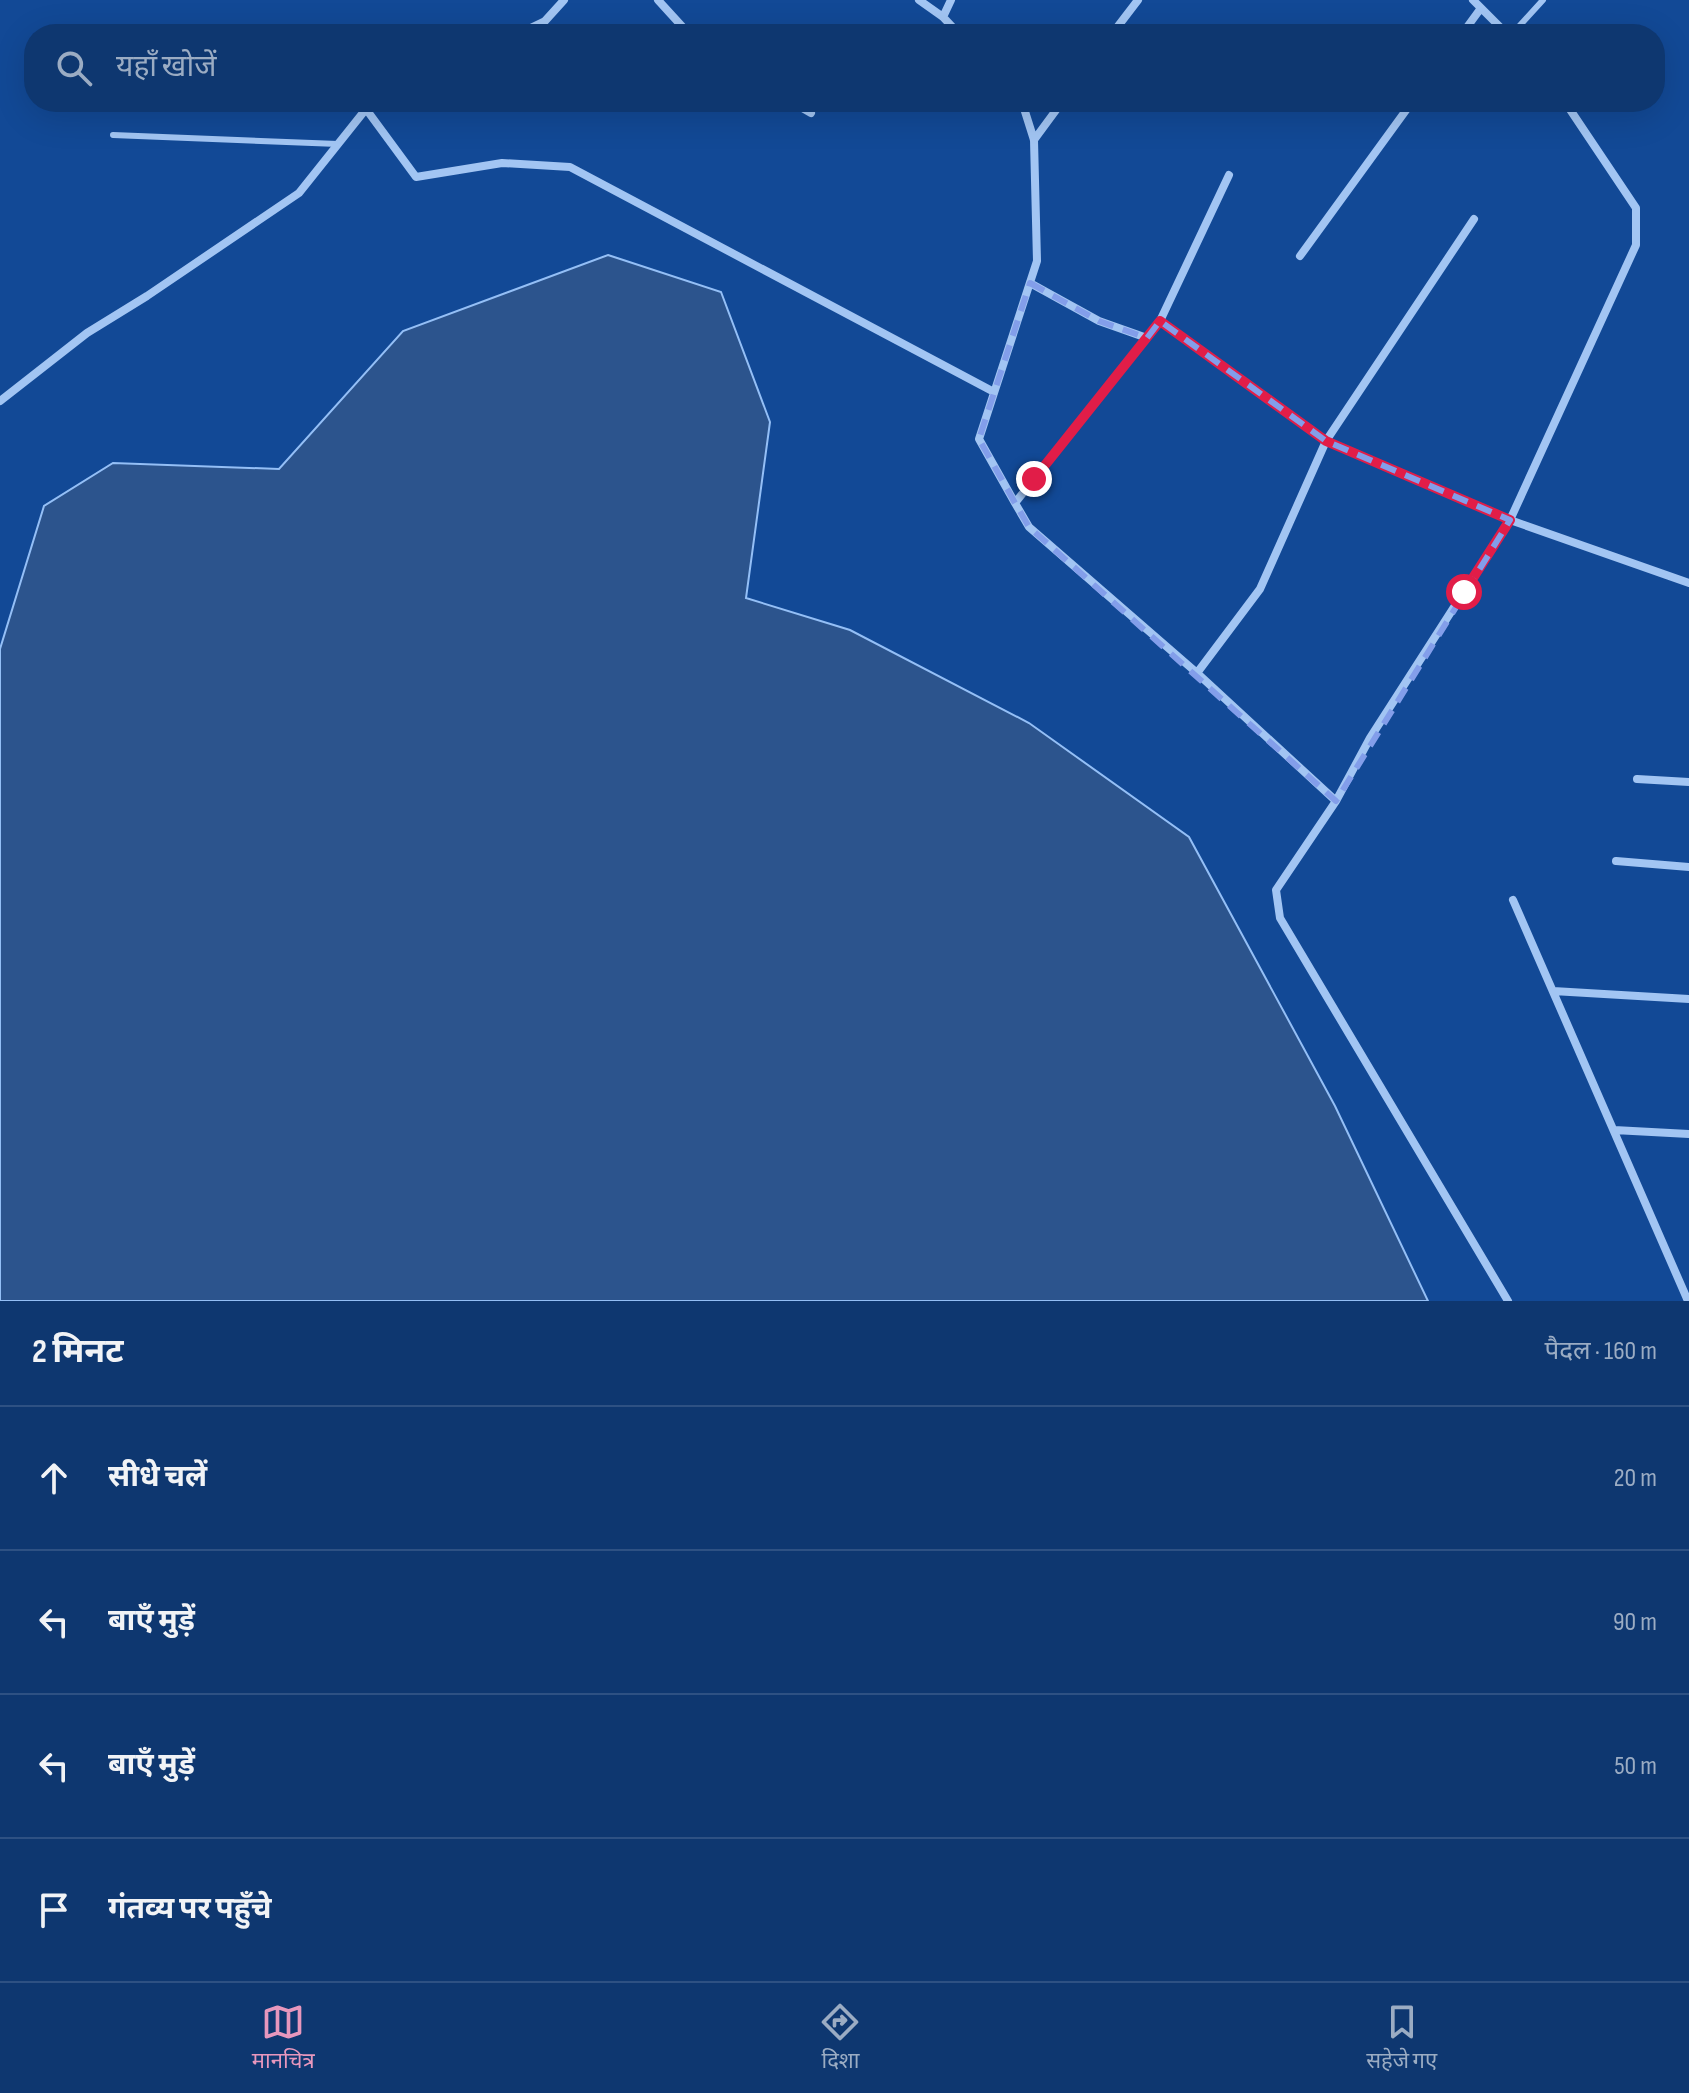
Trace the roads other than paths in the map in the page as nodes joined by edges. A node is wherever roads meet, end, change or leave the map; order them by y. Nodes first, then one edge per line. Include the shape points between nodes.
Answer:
1 (564, 0) edge
2 (658, 0) edge
3 (919, 0) edge
4 (951, 0) edge
5 (1138, 0) edge
6 (1473, 0) edge
7 (1543, 0) edge
8 (1481, 8) junction
9 (943, 17) junction
10 (539, 24) edge
11 (680, 24) edge
12 (950, 24) edge
13 (1120, 24) edge
14 (1469, 24) edge
15 (1498, 24) edge
16 (1519, 24) edge
17 (364, 112) edge
18 (368, 112) edge
19 (1025, 112) edge
20 (1055, 112) edge
21 (1405, 112) edge
22 (1572, 112) edge
23 (113, 135) dead end
24 (1034, 140) junction
25 (338, 144) junction
26 (1229, 175) dead end
27 (1474, 219) dead end
28 (1300, 256) dead end
29 (1030, 283) junction
30 (1160, 321) junction
31 (1147, 338) junction
32 (994, 392) junction
33 (0, 401) edge
34 (1326, 441) junction
35 (1015, 503) junction
36 (1510, 520) junction
37 (1689, 583) edge
38 (1197, 673) junction
39 (1637, 779) dead end
40 (1689, 782) edge
41 (1336, 801) junction
42 (1616, 861) dead end
43 (1689, 867) edge
44 (1513, 900) dead end
45 (1553, 991) junction
46 (1689, 999) edge
47 (1614, 1130) junction
48 (1689, 1134) edge
49 (1677, 1277) junction
50 (1689, 1277) edge
51 (1508, 1301) edge
52 (1688, 1301) edge

1 - 10 street
2 - 11 street
3 - 9 street
4 - 9 street
5 - 13 street
6 - 8 street
7 - 16 lane
8 - 14 street
8 - 15 street
9 - 12 street
17 - 25 street
18 - 32 street via 416,177 502,163 570,167
19 - 24 street
20 - 24 street
21 - 28 street
22 - 36 street via 1636,208 1636,245
23 - 25 lane
24 - 29 street via 1037,261
25 - 33 street via 299,193 87,333
26 - 30 street
27 - 34 street
29 - 31 street via 1099,321
29 - 32 street
30 - 31 street
30 - 34 street
31 - 35 street
32 - 35 street via 979,439
34 - 36 street
34 - 38 street via 1260,589
35 - 38 street via 1029,527
36 - 37 street
36 - 41 street via 1370,738
38 - 41 street
39 - 40 street
41 - 51 street via 1276,890 1280,918
42 - 43 street
44 - 45 street
45 - 46 street
45 - 47 street
47 - 48 street
47 - 49 street
49 - 50 street
49 - 52 street

